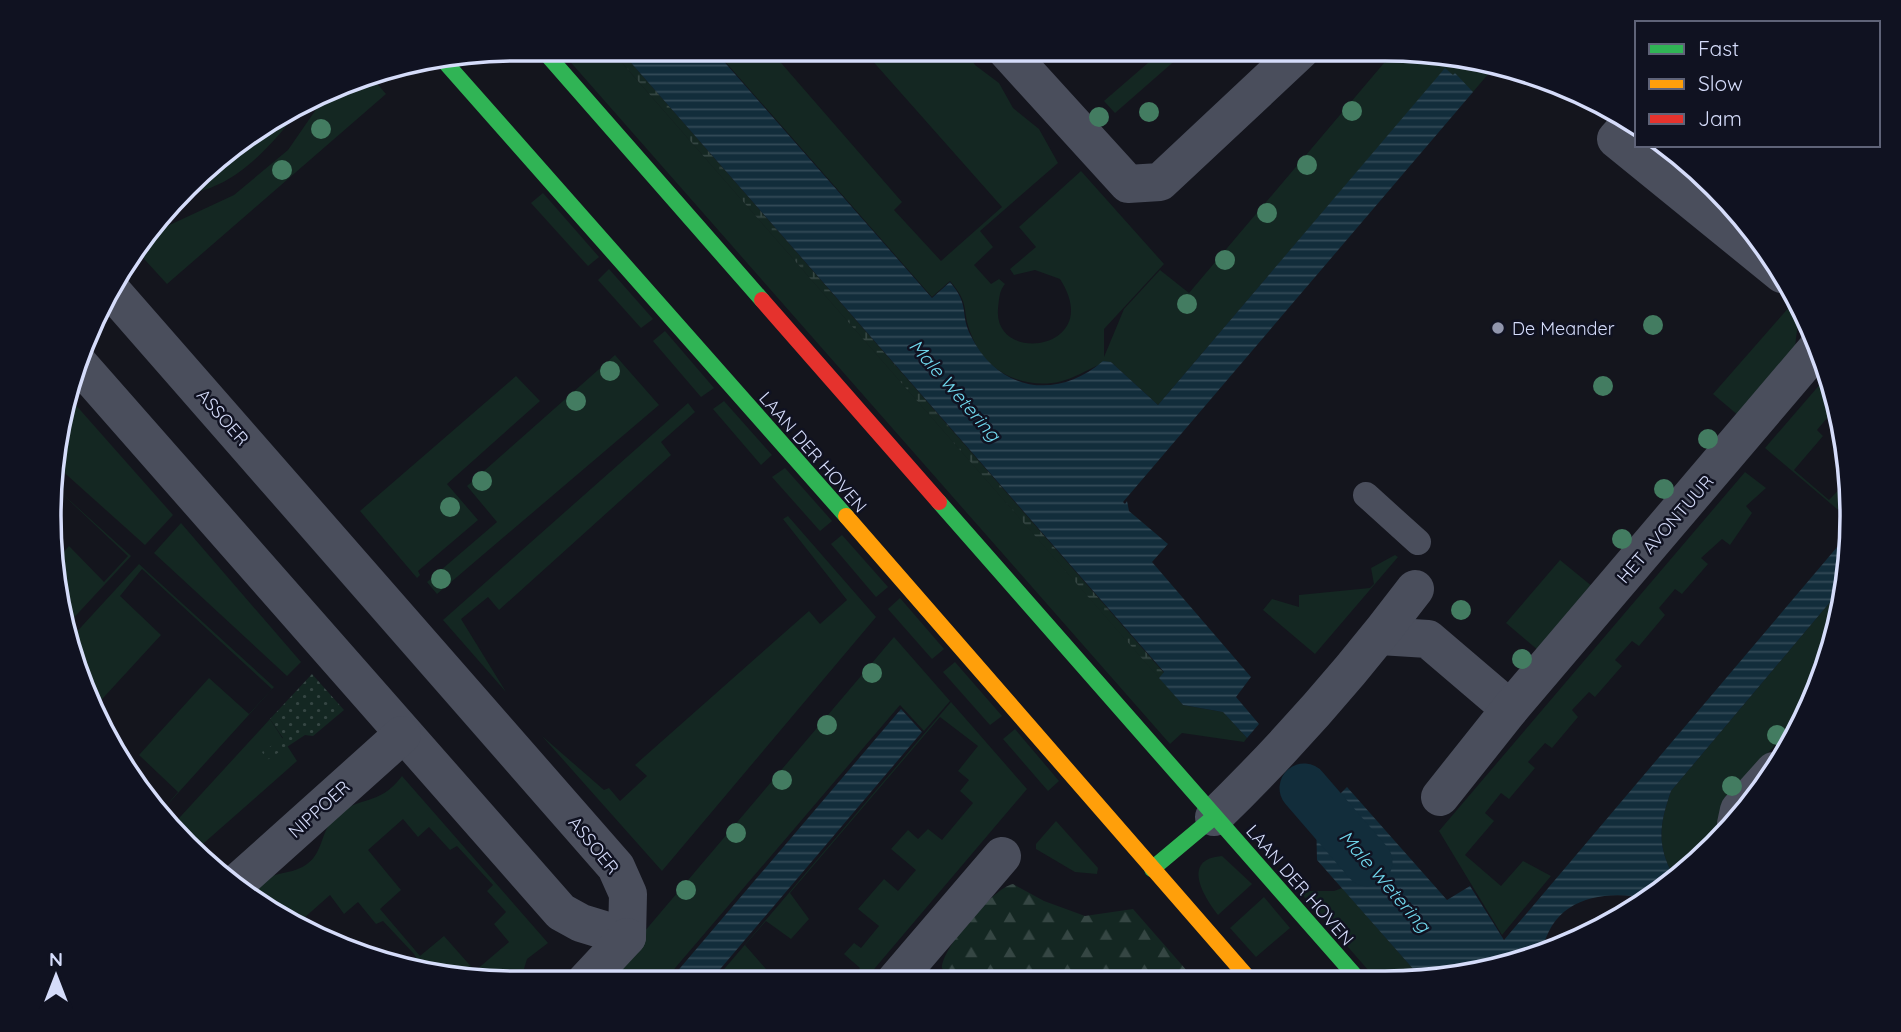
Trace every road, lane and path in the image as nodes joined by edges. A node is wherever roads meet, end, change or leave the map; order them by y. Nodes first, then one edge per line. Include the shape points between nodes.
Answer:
1 (552, 61) edge
2 (1016, 61) edge
3 (1289, 61) edge
4 (449, 66) edge
5 (1624, 130) edge
6 (1756, 252) edge
7 (118, 297) edge
8 (1810, 356) edge
9 (85, 371) edge
10 (1366, 495) dead end
11 (1418, 542) dead end
12 (1415, 589) dead end
13 (1380, 636) junction
14 (1510, 709) junction
15 (402, 734) junction
16 (1440, 797) dead end
17 (1214, 817) junction
18 (1002, 856) dead end
19 (1152, 869) junction
20 (242, 879) edge
21 (626, 937) junction
22 (595, 971) edge
23 (904, 971) edge
24 (1242, 971) edge
25 (1351, 971) edge

1 - 17 street, LAAN DER HOVEN
2 - 3 street via 1128,184 1160,182
4 - 19 street, LAAN DER HOVEN
5 - 6 street via 1616,139
7 - 21 street, ASSOER via 616,867 628,894
8 - 14 street, HET AVONTUUR
9 - 15 street
10 - 11 lane
12 - 13 street
13 - 14 street via 1428,639
13 - 17 street via 1282,750
14 - 16 street, HET AVONTUUR
15 - 20 street, NIPPOER
15 - 21 street via 561,912
17 - 19 street
17 - 25 street, LAAN DER HOVEN
18 - 23 street
19 - 24 street, LAAN DER HOVEN
21 - 22 street

